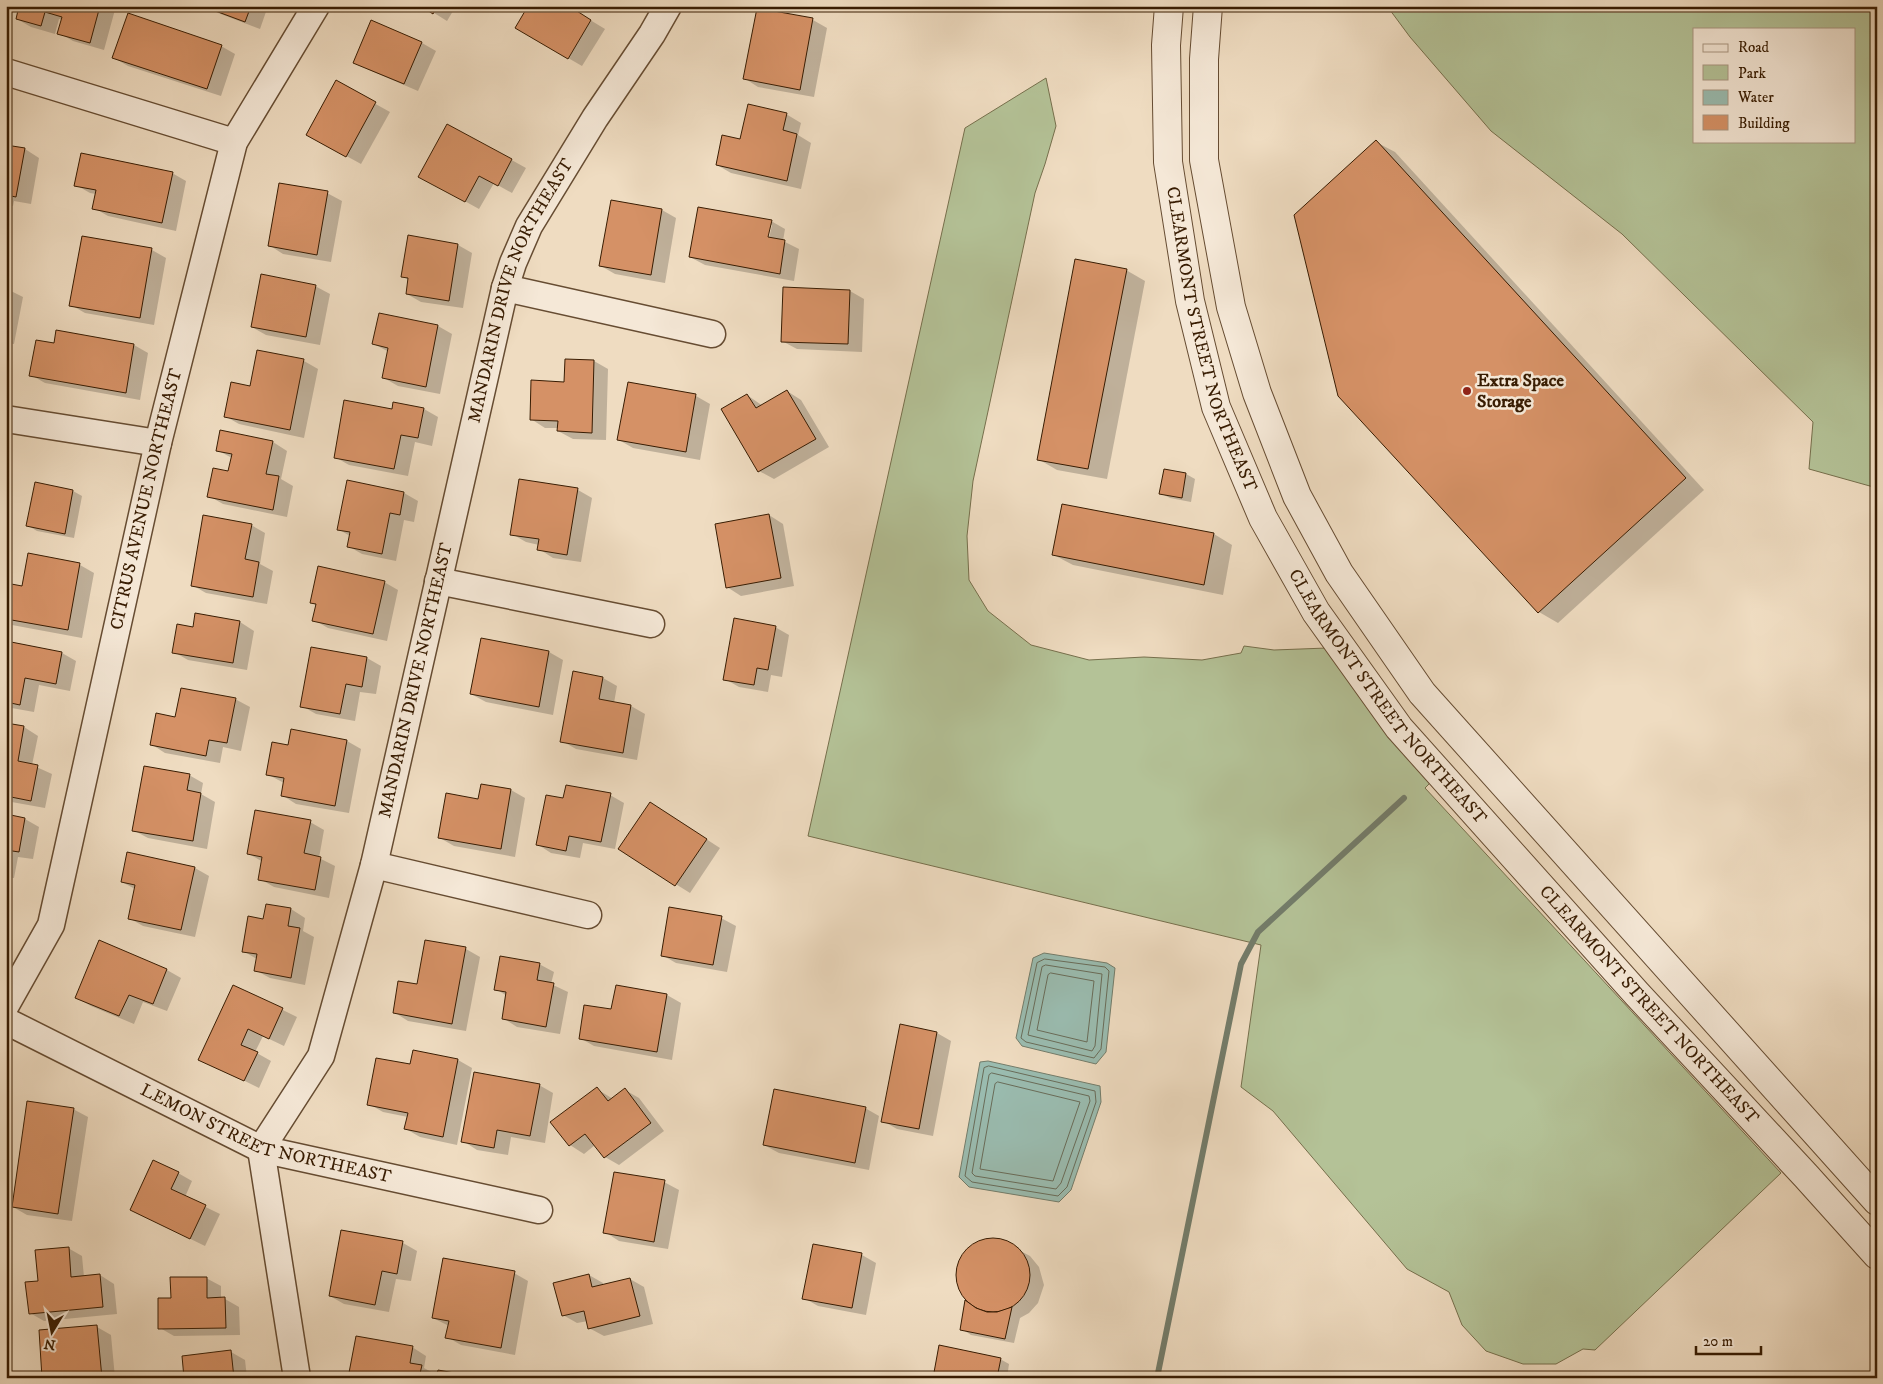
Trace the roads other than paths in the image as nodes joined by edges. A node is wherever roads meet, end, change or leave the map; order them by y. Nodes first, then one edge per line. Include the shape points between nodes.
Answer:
1 (316, 6) edge
2 (668, 6) edge
3 (1169, 6) edge
4 (1208, 6) edge
5 (6, 72) edge
6 (234, 142) junction
7 (505, 288) junction
8 (712, 334) dead end
9 (6, 419) edge
10 (158, 443) junction
11 (438, 581) junction
12 (651, 624) dead end
13 (374, 865) junction
14 (588, 916) dead end
15 (6, 1004) edge
16 (6, 1021) edge
17 (261, 1149) junction
18 (1877, 1201) edge
19 (539, 1210) dead end
20 (1877, 1255) edge
21 (297, 1378) edge

1 - 6 street, CITRUS AVENUE NORTHEAST
2 - 7 street, MANDARIN DRIVE NORTHEAST via 529,226
3 - 20 street, CLEARMONT STREET NORTHEAST via 1166,45 1168,162 1190,301 1216,407 1264,518 1316,612 1399,728
4 - 18 street, CLEARMONT STREET NORTHEAST via 1204,59 1204,160 1231,307 1257,393 1296,496 1334,564 1422,693
5 - 6 street
6 - 10 street, CITRUS AVENUE NORTHEAST
7 - 8 street
7 - 11 street, MANDARIN DRIVE NORTHEAST
9 - 10 street
10 - 15 street, CITRUS AVENUE NORTHEAST via 51,925
11 - 12 street
11 - 13 street, MANDARIN DRIVE NORTHEAST
13 - 14 street
13 - 17 street, MANDARIN DRIVE NORTHEAST via 322,1056
16 - 17 street, LEMON STREET NORTHEAST
17 - 19 street, LEMON STREET NORTHEAST
17 - 21 street

